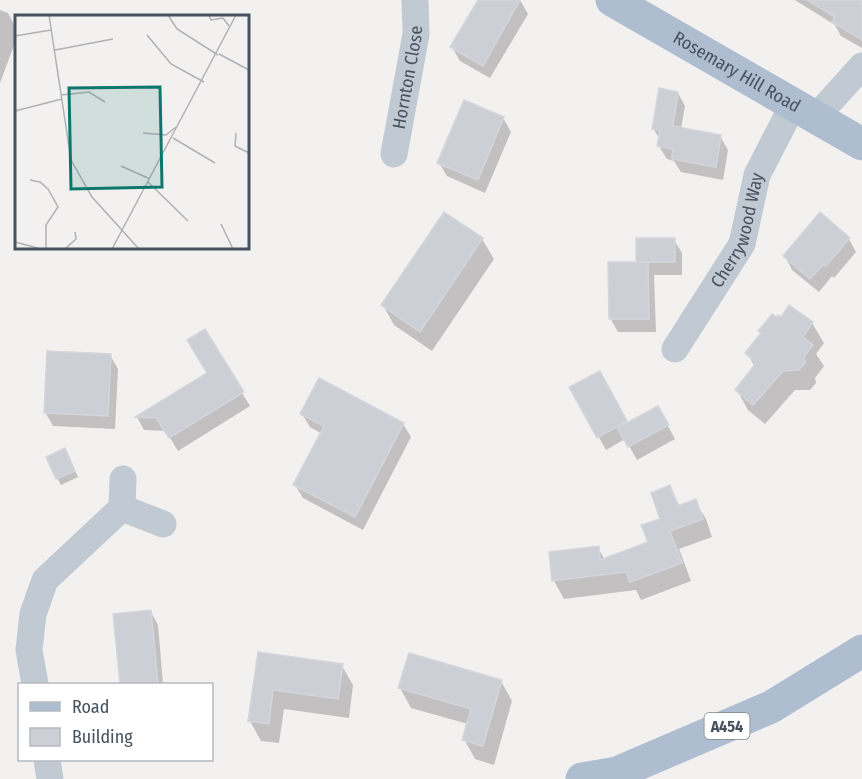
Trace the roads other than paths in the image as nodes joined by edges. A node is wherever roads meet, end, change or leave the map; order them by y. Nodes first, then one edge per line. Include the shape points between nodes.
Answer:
1 (415, 0) edge
2 (612, 0) edge
3 (862, 66) edge
4 (804, 111) junction
5 (862, 144) edge
6 (394, 154) dead end
7 (675, 349) dead end
8 (123, 479) dead end
9 (122, 508) junction
10 (163, 524) dead end
11 (862, 651) edge
12 (35, 683) edge
13 (47, 761) edge
14 (50, 779) edge
15 (582, 779) edge

1 - 6 street, Hornton Close via 416,34
2 - 4 main road, Rosemary Hill Road
3 - 4 street, Cherrywood Way
4 - 5 main road, Rosemary Hill Road
4 - 7 street, Cherrywood Way via 757,175 742,244
8 - 9 street
9 - 10 street
9 - 12 street via 45,580 33,614 29,650
11 - 15 main road, A454 via 771,707 617,773
13 - 14 street

